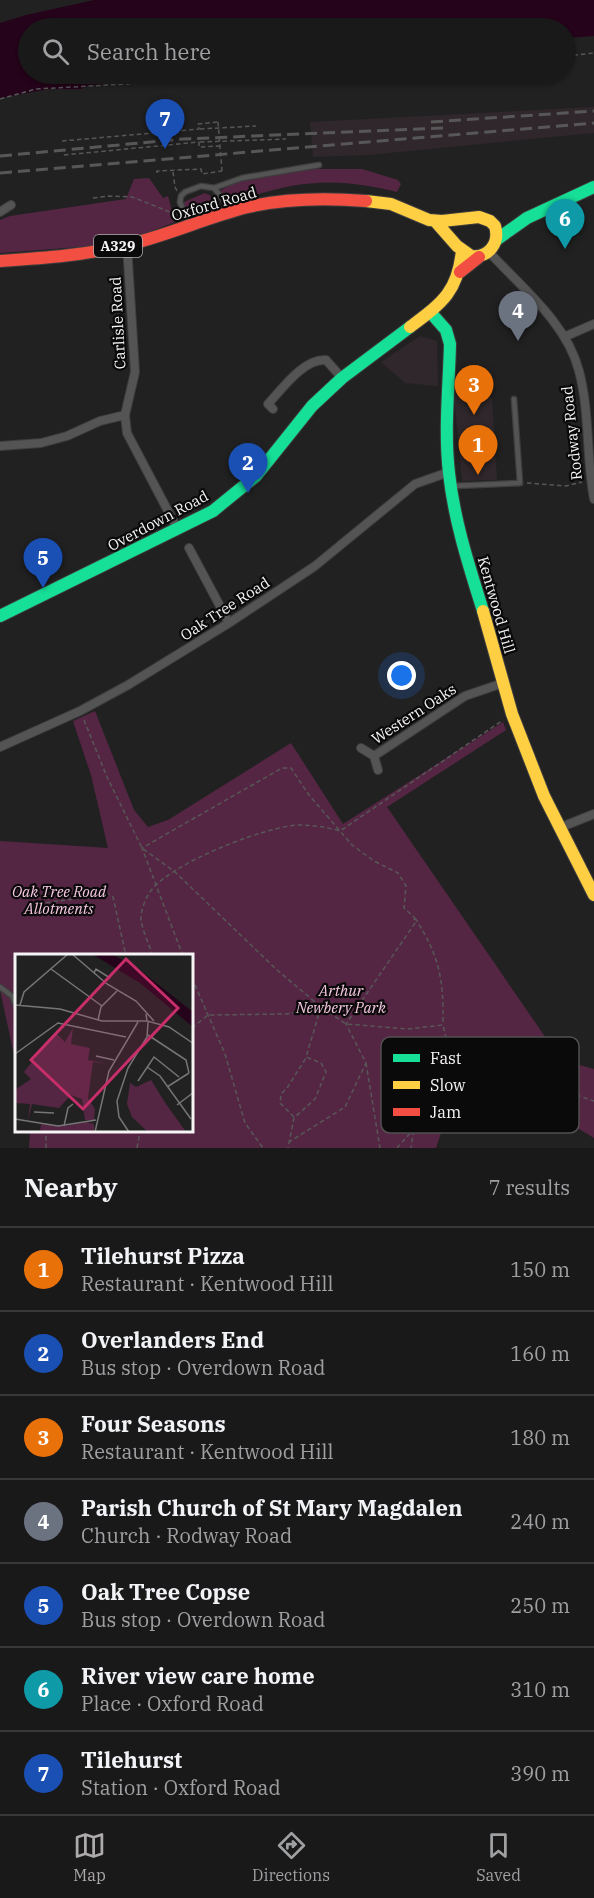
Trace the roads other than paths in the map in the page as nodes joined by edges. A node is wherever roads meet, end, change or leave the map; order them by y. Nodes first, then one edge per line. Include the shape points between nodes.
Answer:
1 (319, 165) dead end
2 (594, 187) edge
3 (214, 188) junction
4 (11, 205) dead end
5 (0, 212) edge
6 (232, 212) junction
7 (527, 218) junction
8 (469, 219) junction
9 (486, 219) junction
10 (435, 221) junction
11 (187, 222) junction
12 (496, 240) junction
13 (127, 245) junction
14 (460, 247) junction
15 (484, 254) junction
16 (0, 261) edge
17 (460, 272) junction
18 (431, 313) junction
19 (594, 324) edge
20 (564, 337) junction
21 (342, 378) junction
22 (514, 399) dead end
23 (273, 410) dead end
24 (125, 415) junction
25 (0, 446) edge
26 (449, 472) junction
27 (450, 486) junction
28 (594, 499) edge
29 (177, 530) junction
30 (189, 548) dead end
31 (0, 616) edge
32 (229, 623) junction
33 (503, 683) junction
34 (0, 747) edge
35 (361, 748) dead end
36 (374, 756) junction
37 (378, 770) dead end
38 (594, 814) edge
39 (559, 828) junction
40 (594, 895) edge
41 (0, 987) edge
42 (15, 1003) edge

1 - 3 lane via 242,178
2 - 7 street
3 - 6 lane
3 - 11 lane via 201,186 185,192 181,199
4 - 5 street
6 - 10 street, Oxford Road / A329 via 299,199 387,203
6 - 11 street, Oxford Road / A329
7 - 9 street
7 - 12 street
8 - 9 street
8 - 10 street, Oxford Road / A329
8 - 14 street via 458,231
9 - 12 street via 495,228
10 - 14 street, Oxford Road / A329
11 - 13 street, Oxford Road / A329
12 - 15 street
13 - 16 street, Oxford Road / A329
13 - 24 street, Carlisle Road via 135,372
14 - 15 street via 469,255
14 - 17 street, Overdown Road
15 - 17 street, Overdown Road
15 - 20 street, Rodway Road via 523,288
17 - 18 street, Overdown Road via 446,297
18 - 21 street, Overdown Road
18 - 26 street, Kentwood Hill via 446,330 450,344
19 - 20 street
20 - 28 street, Rodway Road via 579,372
21 - 23 street via 326,360 308,363 268,404
21 - 29 street, Overdown Road via 312,406 256,476 213,511
22 - 27 lane via 520,483
24 - 25 street via 41,443
24 - 29 street, Carlisle Road via 127,432
26 - 27 street, Kentwood Hill
26 - 32 street, Oak Tree Road via 415,484 315,566
27 - 33 street, Kentwood Hill
29 - 31 street, Overdown Road
30 - 32 street
32 - 34 street, Oak Tree Road via 80,711
33 - 36 street, Western Oaks via 465,696
33 - 39 street, Kentwood Hill via 536,777
35 - 36 street, Western Oaks
36 - 37 street, Western Oaks
38 - 39 street
39 - 40 street, Kentwood Hill
41 - 42 lane

